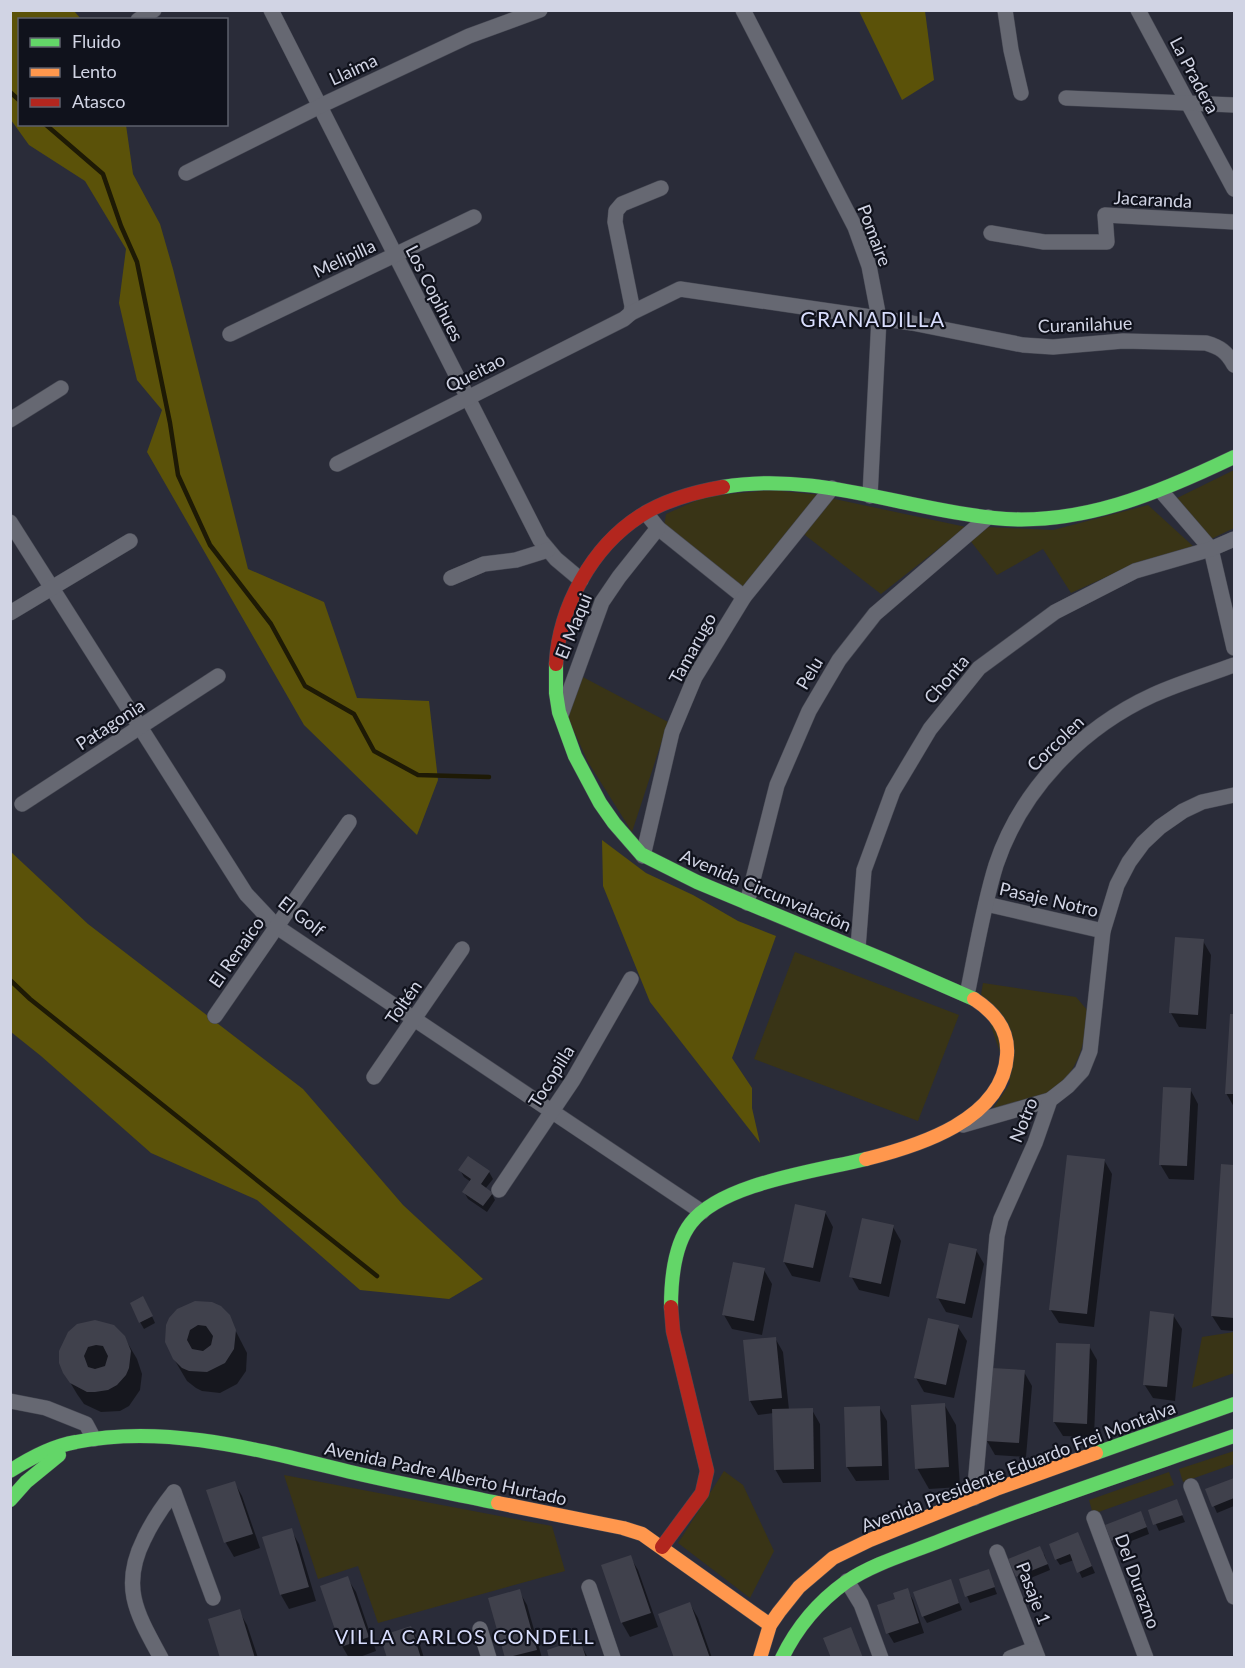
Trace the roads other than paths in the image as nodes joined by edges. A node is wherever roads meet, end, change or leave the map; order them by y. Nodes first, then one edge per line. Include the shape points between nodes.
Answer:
1 (154, 10) edge
2 (271, 10) edge
3 (540, 10) edge
4 (743, 10) edge
5 (1005, 10) edge
6 (1138, 10) edge
7 (141, 18) edge
8 (1021, 93) dead end
9 (1066, 98) dead end
10 (1188, 103) junction
11 (1234, 105) edge
12 (320, 106) junction
13 (186, 173) dead end
14 (661, 188) dead end
15 (1234, 189) edge
16 (474, 217) dead end
17 (1234, 222) edge
18 (992, 233) dead end
19 (394, 256) junction
20 (680, 289) joint
21 (631, 313) junction
22 (879, 318) junction
23 (230, 334) dead end
24 (1234, 365) edge
25 (61, 388) dead end
26 (466, 398) junction
27 (10, 420) edge
28 (1234, 457) edge
29 (337, 464) dead end
30 (832, 488) junction
31 (1161, 491) junction
32 (870, 496) junction
33 (646, 513) junction
34 (988, 517) junction
35 (10, 522) edge
36 (658, 528) junction
37 (1234, 539) edge
38 (130, 541) dead end
39 (1211, 549) junction
40 (548, 550) junction
41 (451, 578) dead end
42 (581, 580) junction
43 (52, 588) junction
44 (744, 597) junction
45 (10, 613) edge
46 (1234, 648) edge
47 (1234, 666) edge
48 (218, 676) dead end
49 (560, 718) junction
50 (141, 728) junction
51 (1234, 795) edge
52 (22, 804) dead end
53 (348, 822) dead end
54 (643, 856) junction
55 (747, 903) junction
56 (986, 904) junction
57 (277, 927) junction
58 (1103, 931) junction
59 (858, 948) junction
60 (462, 949) dead end
61 (631, 979) dead end
62 (967, 994) junction
63 (215, 1016) dead end
64 (415, 1018) junction
65 (374, 1077) dead end
66 (1050, 1101) junction
67 (553, 1110) junction
68 (951, 1129) junction
69 (499, 1190) dead end
70 (702, 1212) junction
71 (10, 1401) edge
72 (1234, 1404) edge
73 (1234, 1436) edge
74 (90, 1439) junction
75 (10, 1471) edge
76 (1191, 1486) dead end
77 (974, 1498) junction
78 (10, 1500) edge
79 (1094, 1518) dead end
80 (662, 1546) junction
81 (997, 1552) dead end
82 (1232, 1580) edge
83 (847, 1581) junction
84 (589, 1587) dead end
85 (1234, 1597) edge
86 (213, 1598) dead end
87 (815, 1608) junction
88 (771, 1625) junction
89 (480, 1629) dead end
90 (1036, 1653) edge
91 (161, 1658) edge
92 (489, 1658) edge
93 (613, 1658) edge
94 (760, 1658) edge
95 (769, 1658) edge
96 (782, 1658) edge
97 (881, 1658) edge
98 (1010, 1658) edge
99 (1146, 1658) edge

1 - 7 street
2 - 12 street, Los Copihues
3 - 12 street, Llaima via 469,36
4 - 22 street, Pomaire via 855,227 869,266
5 - 8 street
6 - 10 street, La Pradera
9 - 10 street
10 - 11 street
10 - 15 street, La Pradera
12 - 13 street, Llaima
12 - 19 street, Los Copihues
14 - 21 street via 622,204 616,211
16 - 19 street, Melipilla
17 - 18 street, Jacaranda via 1105,215 1107,242 1044,242
19 - 23 street, Melipilla
19 - 26 street, Los Copihues
20 - 21 street, Queitao
20 - 22 street, Curanilahue
21 - 26 street, Queitao
22 - 24 street, Curanilahue via 1023,345 1206,343 1228,354
22 - 32 street, Pomaire
25 - 27 street
26 - 29 street, Queitao
26 - 40 street, Los Copihues
28 - 31 street, Avenida Circunvalación
30 - 32 street, Avenida Circunvalación
30 - 33 street, Avenida Circunvalación via 722,486 694,491
30 - 44 street, Tamarugo
31 - 34 street, Avenida Circunvalación via 1115,508 1083,514 1019,520
31 - 39 street
32 - 34 street, Avenida Circunvalación via 937,511
33 - 36 street
33 - 42 street, Avenida Circunvalación via 603,548
34 - 55 street, Pelu via 875,614 839,660 809,711 777,785
35 - 43 street, El Golf
36 - 44 street
36 - 49 street, El Maqui via 602,602
37 - 39 street, Chonta
38 - 43 street
39 - 46 street
39 - 59 street, Chonta via 1135,571 1055,612 979,668 930,729 893,791 864,870
40 - 41 street via 484,564
40 - 42 street, Los Copihues
42 - 49 street, Avenida Circunvalación via 560,634 555,667
43 - 45 street
43 - 50 street, El Golf
44 - 54 street, Tamarugo via 695,677 672,732
47 - 56 street, Corcolen via 1152,696 1120,712 1084,738 1046,776 1017,816
48 - 50 street, Patagonia
49 - 54 street, Avenida Circunvalación via 604,808
50 - 52 street, Patagonia
50 - 57 street, El Golf via 246,894
51 - 58 street, Notro via 1183,811 1143,843 1118,885
53 - 57 street, El Renaico
54 - 55 street, Avenida Circunvalación via 694,883
55 - 59 street, Avenida Circunvalación
56 - 58 street, Pasaje Notro
56 - 62 street, Corcolen
57 - 63 street, El Renaico
57 - 64 street, El Golf
58 - 66 street, Notro via 1090,1052 1082,1071
59 - 62 street, Avenida Circunvalación
60 - 64 street, Toltén
61 - 67 street, Tocopilla
62 - 68 street, Avenida Circunvalación via 994,1014 1004,1030 1006,1066 989,1100
64 - 65 street, Toltén
64 - 67 street, El Golf
66 - 68 street
66 - 77 street, Notro via 997,1236
67 - 69 street, Tocopilla
67 - 70 street, El Golf
68 - 70 street, Avenida Circunvalación via 893,1152 768,1181
70 - 80 street, Avenida Circunvalación via 686,1231 678,1254 672,1323 707,1471 706,1482
71 - 74 street via 46,1408 86,1424
72 - 77 street, Avenida Presidente Eduardo Frei Montalva
73 - 83 street via 995,1519
74 - 75 street, Avenida Padre Alberto Hurtado via 37,1455
74 - 78 street, Avenida Padre Alberto Hurtado via 69,1448 39,1470
74 - 80 street, Avenida Padre Alberto Hurtado via 146,1436 250,1449 623,1528
76 - 82 street
77 - 88 street, Avenida Presidente Eduardo Frei Montalva via 833,1558 799,1587
79 - 99 street, Del Durazno
80 - 88 street, Avenida Padre Alberto Hurtado
81 - 90 street, Pasaje 1
82 - 85 street
83 - 87 street
83 - 97 street via 861,1604
84 - 93 street
86 - 91 street via 174,1492 139,1549 131,1582 137,1610
87 - 88 street
87 - 96 street via 795,1632
88 - 94 street, Avenida Presidente Eduardo Frei Montalva
88 - 95 street
89 - 92 street
90 - 98 street, Pasaje 1

